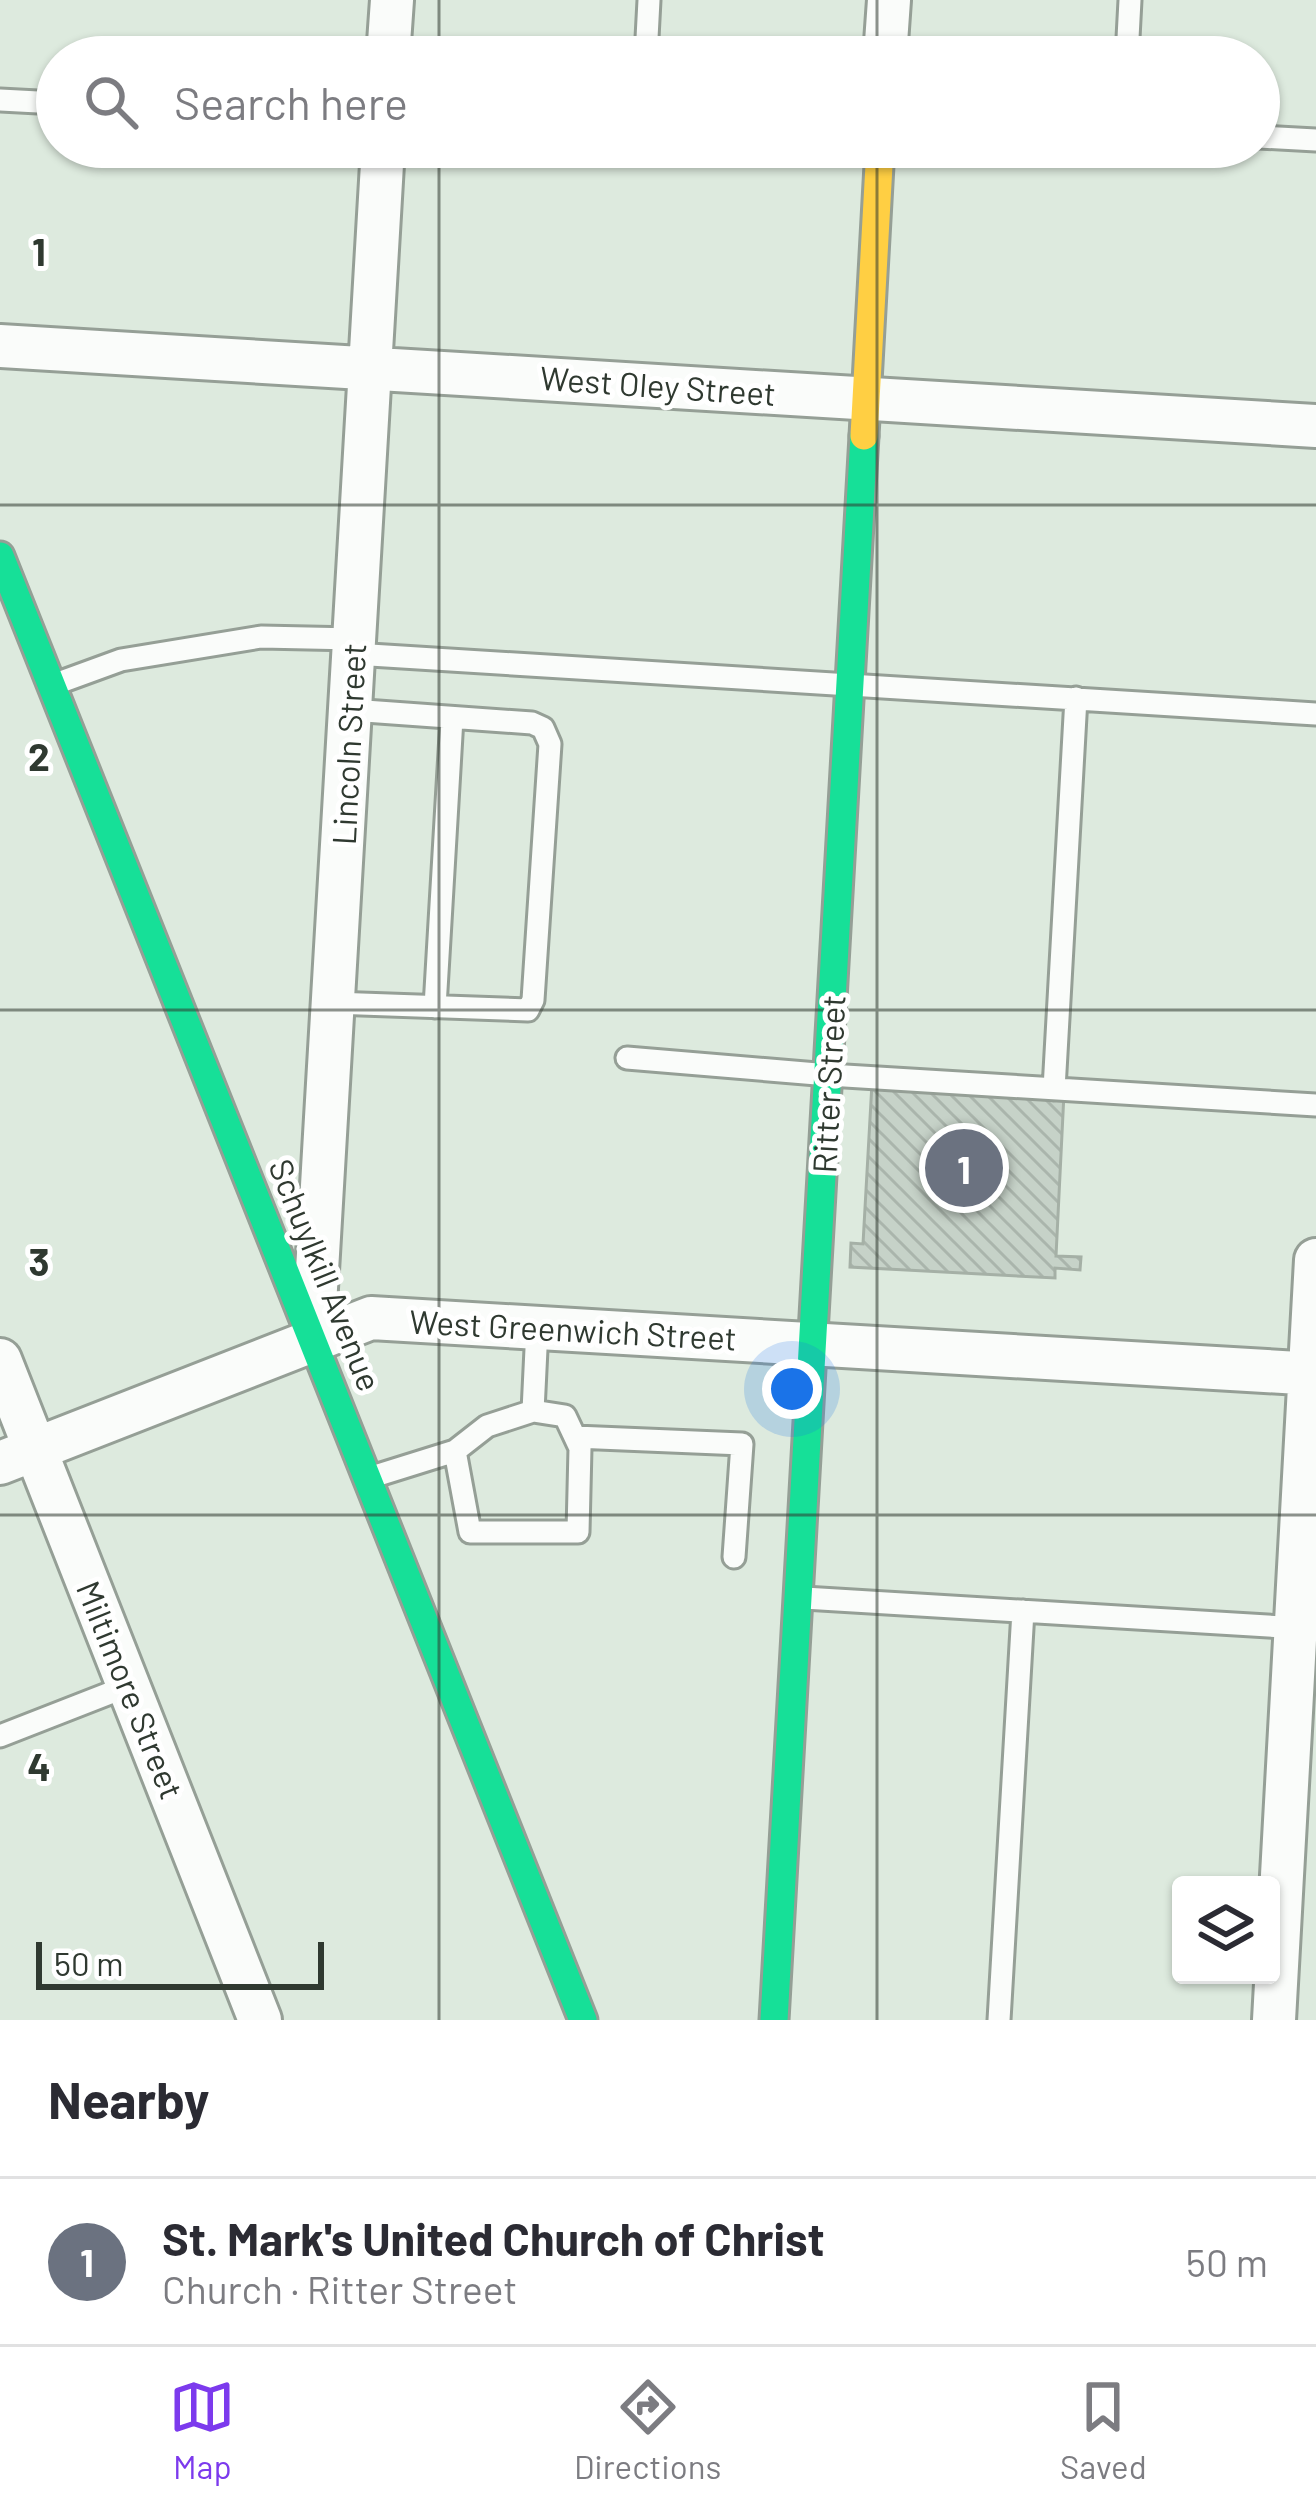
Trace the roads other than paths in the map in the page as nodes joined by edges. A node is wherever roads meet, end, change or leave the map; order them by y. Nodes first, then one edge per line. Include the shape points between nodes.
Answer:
1 (392, 0) edge
2 (649, 0) edge
3 (889, 0) edge
4 (1130, 0) edge
5 (389, 36) edge
6 (647, 36) edge
7 (886, 36) edge
8 (1128, 36) edge
9 (0, 100) edge
10 (36, 103) edge
11 (1280, 138) edge
12 (1316, 140) edge
13 (382, 168) edge
14 (879, 168) edge
15 (0, 346) edge
16 (370, 368) junction
17 (866, 399) junction
18 (1316, 426) edge
19 (0, 556) edge
20 (355, 647) junction
21 (51, 685) junction
22 (850, 685) junction
23 (1076, 698) junction
24 (351, 710) junction
25 (1316, 714) edge
26 (452, 718) junction
27 (333, 1003) junction
28 (435, 1007) junction
29 (627, 1058) dead end
30 (830, 1075) junction
31 (1054, 1089) junction
32 (1316, 1106) edge
33 (1316, 1260) edge
34 (537, 1328) junction
35 (313, 1341) junction
36 (811, 1344) junction
37 (0, 1360) edge
38 (1313, 1374) edge
39 (533, 1411) junction
40 (575, 1437) junction
41 (455, 1451) junction
42 (18, 1456) edge
43 (367, 1478) junction
44 (734, 1557) dead end
45 (797, 1598) junction
46 (1022, 1611) junction
47 (1306, 1628) edge
48 (128, 1686) junction
49 (0, 1736) edge
50 (260, 2020) edge
51 (583, 2020) edge
52 (774, 2020) edge
53 (999, 2020) edge
54 (1274, 2020) edge

1 - 5 street
2 - 6 lane
3 - 7 street
4 - 8 lane
9 - 10 lane
11 - 12 lane
13 - 16 street, Lincoln Street
14 - 17 street, Ritter Street
15 - 16 street, West Oley Street
16 - 17 street, West Oley Street
16 - 20 street, Lincoln Street
17 - 18 street, West Oley Street
17 - 22 street, Ritter Street
19 - 21 street, Schuylkill Avenue
20 - 21 lane via 261,638 121,660
20 - 22 lane
20 - 24 street, Lincoln Street
21 - 35 street, Schuylkill Avenue
22 - 23 lane
22 - 30 street, Ritter Street
23 - 25 lane
23 - 31 lane
24 - 26 lane
24 - 27 street, Lincoln Street
26 - 28 lane
26 - 28 lane via 532,723 550,744 533,1000 522,1011
27 - 28 lane
27 - 35 street, Lincoln Street
29 - 30 lane
30 - 31 lane
30 - 36 street, Ritter Street
31 - 32 lane
33 - 38 street
34 - 35 street, West Greenwich Street via 371,1318
34 - 36 street, West Greenwich Street
34 - 39 lane
35 - 42 street, West Greenwich Street
35 - 43 street, Schuylkill Avenue
36 - 38 street, West Greenwich Street
36 - 45 street, Ritter Street
37 - 42 street, Miltimore Street
38 - 47 street
39 - 40 lane via 565,1416
39 - 41 lane via 487,1426
40 - 41 lane via 578,1532 470,1532
40 - 44 lane via 742,1444
41 - 43 lane
42 - 48 street, Miltimore Street
43 - 51 street, Schuylkill Avenue
45 - 46 lane
45 - 52 street, Ritter Street
46 - 47 lane
46 - 53 lane
47 - 54 street
48 - 49 lane
48 - 50 street, Miltimore Street

